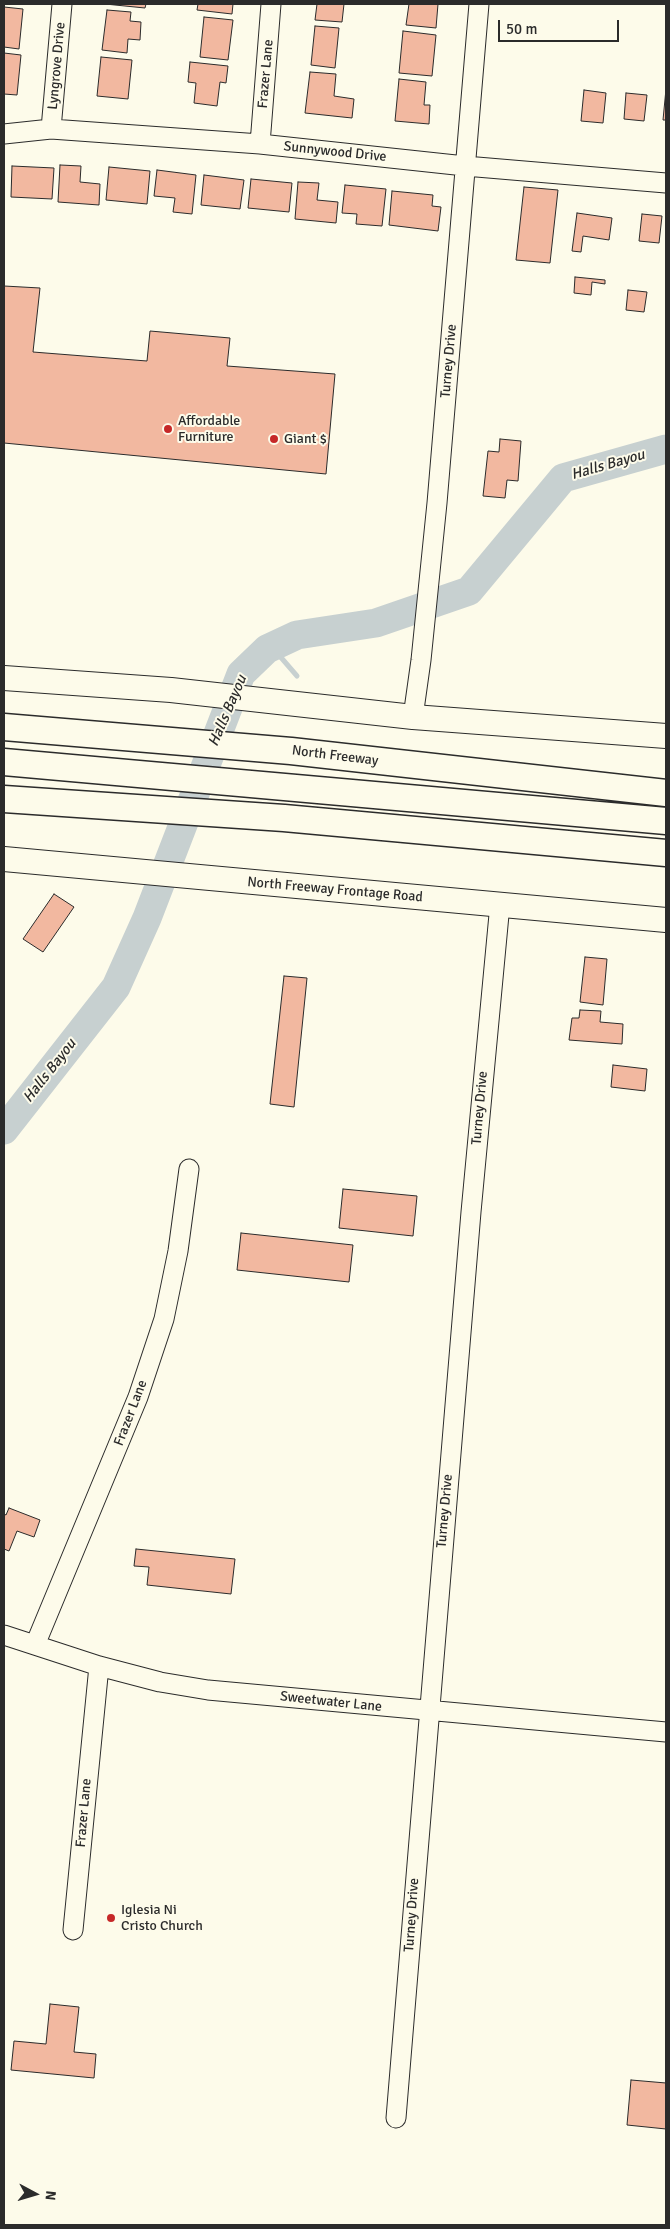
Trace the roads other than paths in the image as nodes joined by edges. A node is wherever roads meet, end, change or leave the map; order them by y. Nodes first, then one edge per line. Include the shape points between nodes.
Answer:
1 (62, 4) edge
2 (271, 4) edge
3 (478, 4) edge
4 (52, 129) junction
5 (4, 134) edge
6 (260, 144) junction
7 (465, 166) junction
8 (666, 183) edge
9 (4, 678) edge
10 (171, 690) junction
11 (4, 693) edge
12 (413, 717) junction
13 (4, 727) edge
14 (666, 736) edge
15 (4, 762) edge
16 (666, 793) edge
17 (4, 799) edge
18 (666, 821) edge
19 (666, 853) edge
20 (4, 859) edge
21 (500, 904) junction
22 (666, 920) edge
23 (190, 1169) dead end
24 (4, 1634) edge
25 (35, 1645) junction
26 (99, 1666) junction
27 (428, 1711) junction
28 (666, 1732) edge
29 (73, 1930) dead end
30 (396, 2118) dead end

1 - 4 street, Lyngrove Drive
2 - 6 street, Frazer Lane
3 - 7 street, Turney Drive
4 - 5 street, Sunnywood Drive
4 - 6 street, Sunnywood Drive
6 - 7 street, Sunnywood Drive
7 - 8 street, Sunnywood Drive
7 - 12 street, Turney Drive via 421,660
9 - 10 main road
10 - 11 main road via 71,699
10 - 12 main road
12 - 14 main road
13 - 16 highway, North Freeway via 291,751
15 - 18 highway
17 - 19 highway via 284,818
20 - 21 main road, North Freeway Frontage Road
21 - 22 main road, North Freeway Frontage Road
21 - 27 street, Turney Drive via 470,1212
23 - 25 street, Frazer Lane via 164,1319 138,1397
24 - 25 street, Sweetwater Lane
25 - 26 street, Sweetwater Lane
26 - 27 street, Sweetwater Lane via 160,1682 208,1690
26 - 29 street, Frazer Lane
27 - 28 street, Sweetwater Lane
27 - 30 street, Turney Drive

